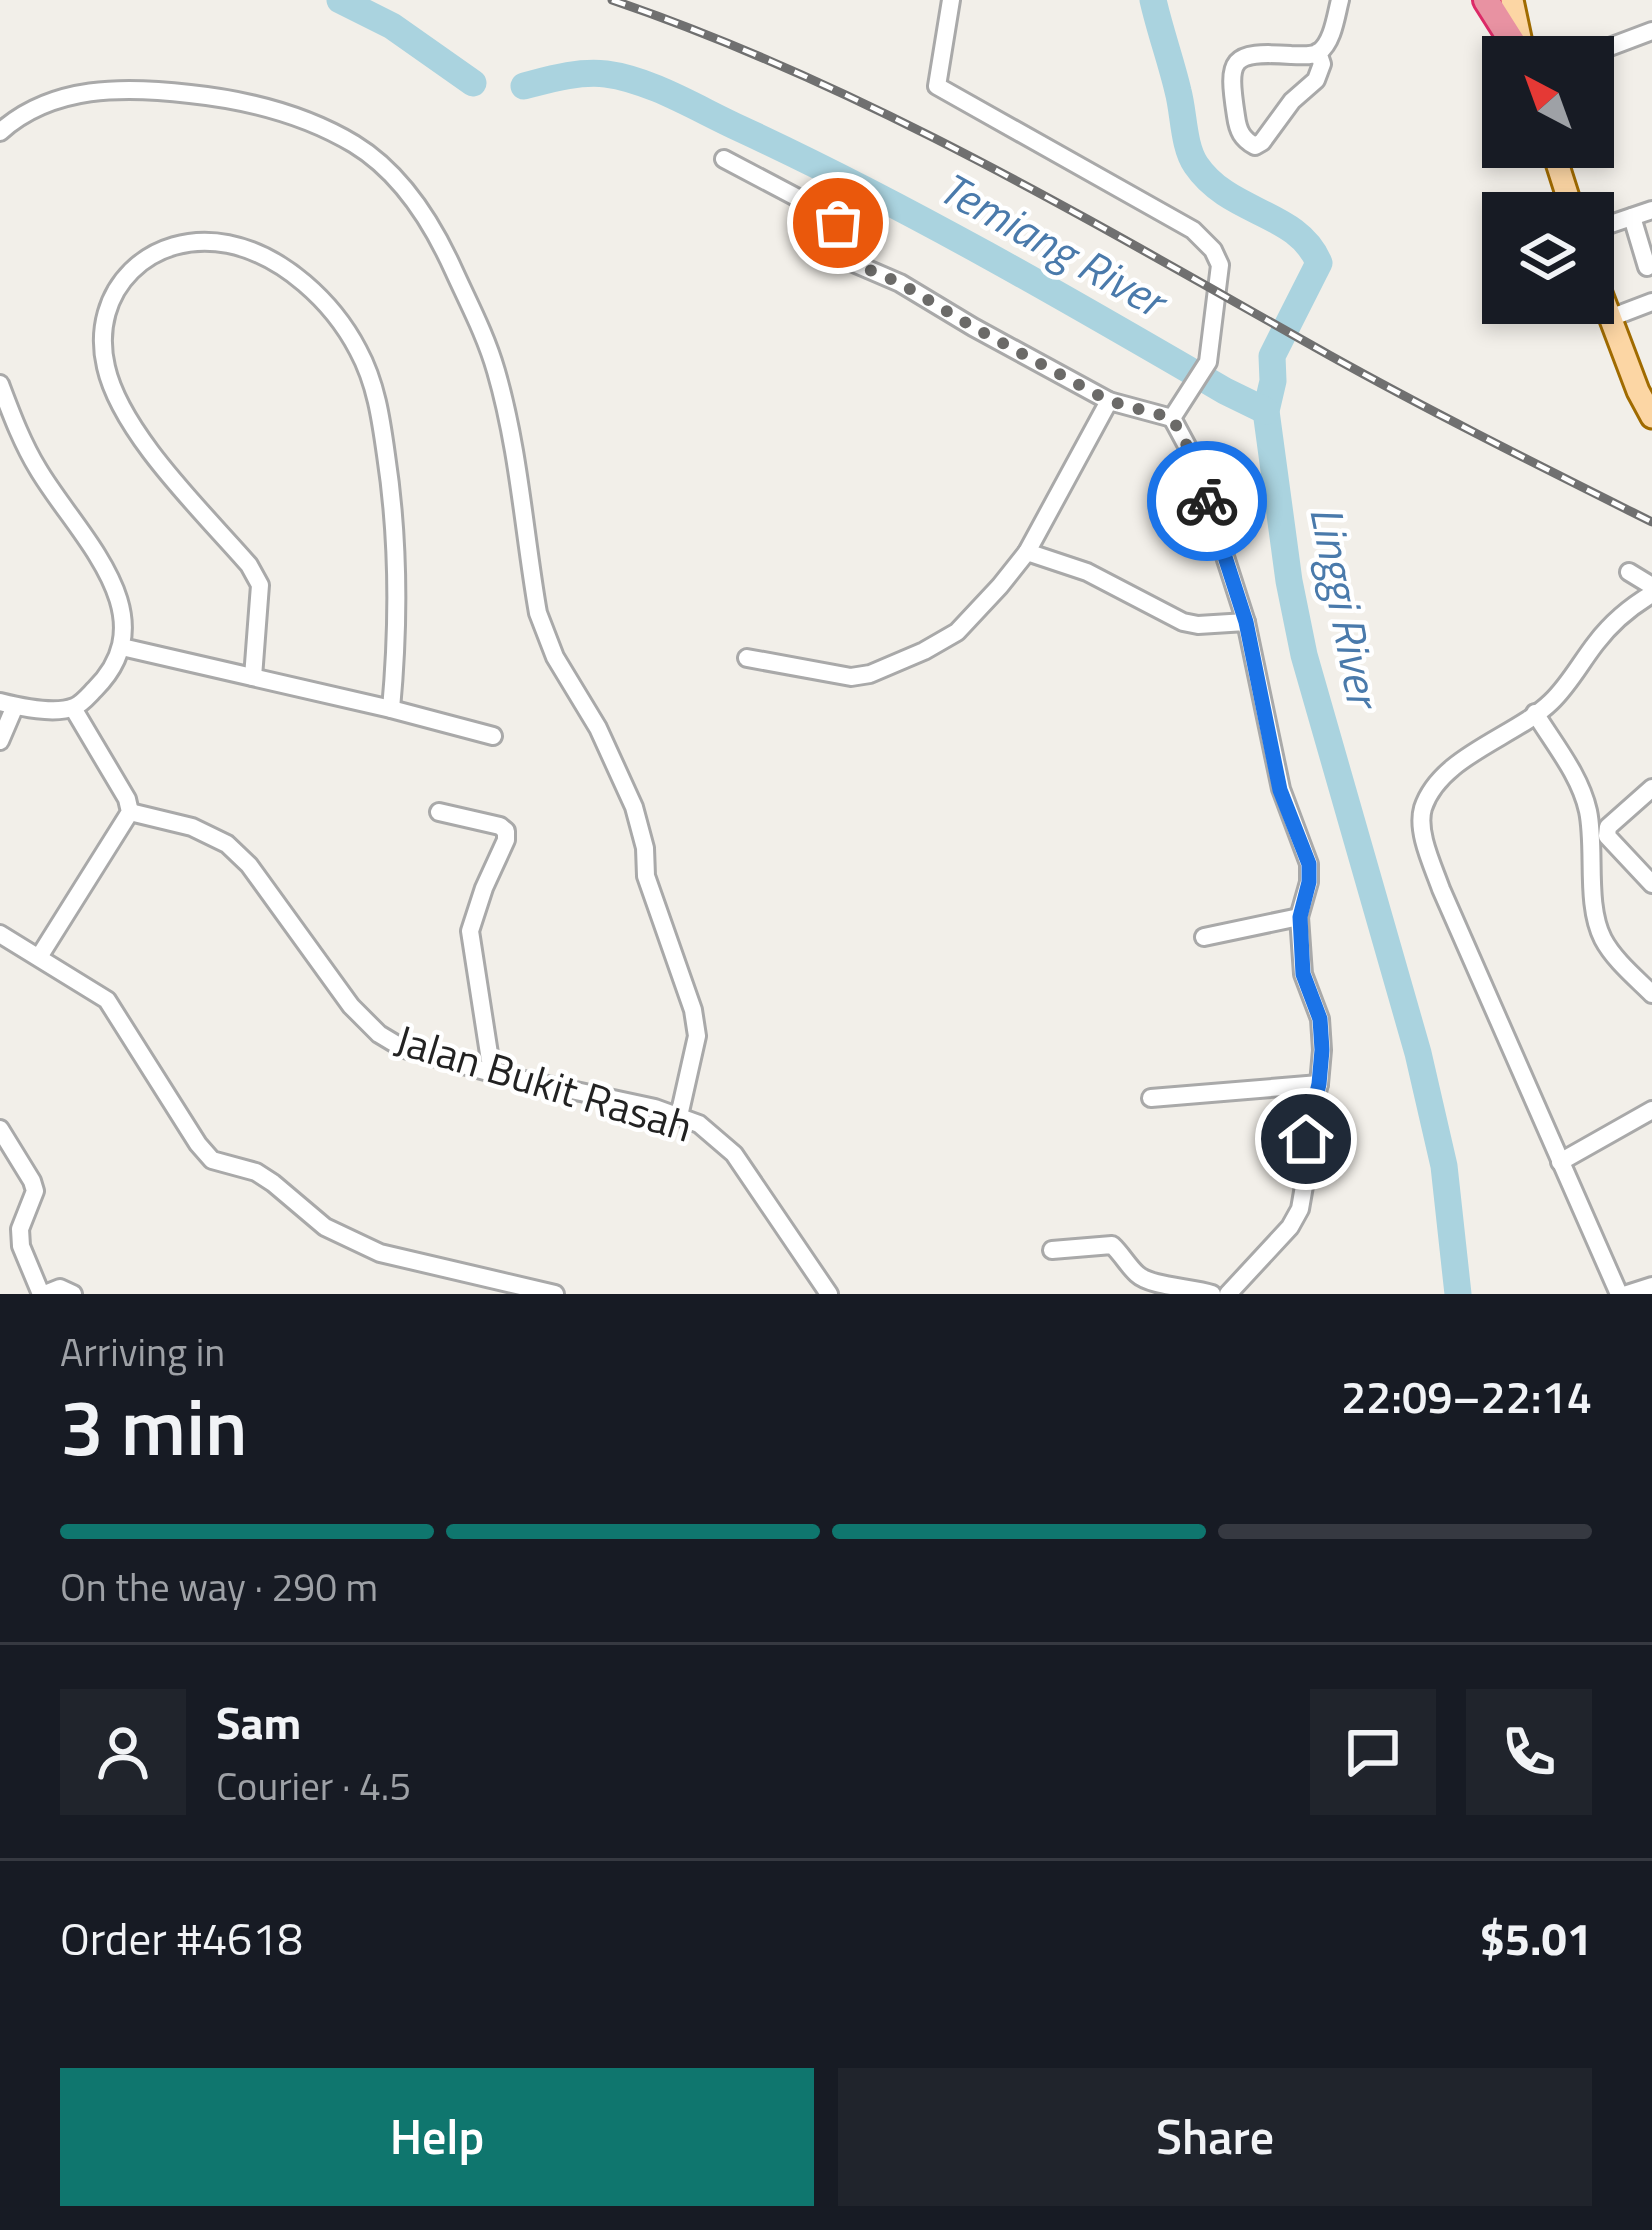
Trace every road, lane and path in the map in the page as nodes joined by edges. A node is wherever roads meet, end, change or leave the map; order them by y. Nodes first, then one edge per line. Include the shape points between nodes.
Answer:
1 (951, 0) edge
2 (1340, 0) edge
3 (1486, 0) edge
4 (1512, 0) edge
5 (1652, 31) edge
6 (1509, 36) edge
7 (1519, 36) edge
8 (1614, 45) edge
9 (1318, 52) junction
10 (0, 132) edge
11 (724, 159) dead end
12 (1652, 210) edge
13 (1632, 217) junction
14 (1614, 223) edge
15 (1647, 268) dead end
16 (1652, 302) edge
17 (1614, 316) edge
18 (1613, 324) edge
19 (0, 384) edge
20 (1109, 401) junction
21 (1650, 408) edge
22 (1172, 418) junction
23 (1027, 552) junction
24 (1629, 572) dead end
25 (1652, 590) edge
26 (1246, 622) junction
27 (122, 647) junction
28 (747, 658) dead end
29 (253, 677) junction
30 (7, 704) edge
31 (73, 708) junction
32 (391, 709) junction
33 (1535, 713) junction
34 (493, 736) dead end
35 (0, 741) edge
36 (1652, 788) edge
37 (130, 812) junction
38 (439, 812) dead end
39 (1652, 884) edge
40 (1300, 917) junction
41 (0, 934) edge
42 (1204, 937) dead end
43 (39, 957) junction
44 (1652, 994) edge
45 (492, 1073) junction
46 (1319, 1084) junction
47 (1151, 1098) dead end
48 (1652, 1110) edge
49 (679, 1116) junction
50 (0, 1129) edge
51 (1560, 1162) junction
52 (21, 1246) junction
53 (1052, 1250) dead end
54 (0, 1251) edge
55 (1652, 1286) edge
56 (43, 1294) edge
57 (73, 1294) edge
58 (555, 1294) edge
59 (829, 1294) edge
60 (1212, 1294) edge
61 (1228, 1294) edge
62 (1623, 1294) edge

1 - 22 street via 938,86 1192,230 1213,250 1220,266 1208,362
2 - 9 street
3 - 6 highway
4 - 7 main road
5 - 8 street
9 - 9 street via 1256,53 1234,66 1238,128 1250,144 1262,142 1316,80
10 - 49 street via 35,107 98,92 150,89 263,105 355,144 429,221 498,377 545,635 634,807 646,876 693,1010 697,1036
11 - 20 street via 832,216 851,262
12 - 13 street
13 - 14 street
13 - 15 street
16 - 17 street
18 - 21 main road
19 - 27 street via 39,471 117,590
20 - 22 street
20 - 23 street
22 - 26 street via 1193,457
23 - 26 street via 1087,572 1183,622
23 - 28 street via 957,632 870,674
24 - 25 street
25 - 33 street
26 - 40 street via 1280,790 1309,864
27 - 29 street
27 - 31 street via 104,680
29 - 32 street
29 - 32 street via 260,585 131,422 105,365 103,336 116,290 134,267 193,242 229,244 304,283 360,352 379,404 391,483 398,636
30 - 31 street
30 - 35 street
31 - 37 street
32 - 34 street
33 - 44 street via 1580,785 1601,937
33 - 51 street via 1442,778 1421,814 1441,889
36 - 39 street via 1606,831
37 - 43 street
37 - 45 street, Jalan Bukit Rasah via 227,844 379,1034 404,1049
38 - 45 street via 500,826 507,835 470,932
40 - 42 street
40 - 46 street via 1303,974 1320,1019
41 - 43 street
43 - 58 street via 107,1000 212,1160 256,1172 326,1227 380,1252
45 - 49 street, Jalan Bukit Rasah
46 - 47 street
46 - 61 street via 1300,1209
48 - 51 street
49 - 59 street, Jalan Bukit Rasah via 734,1154
50 - 52 street via 35,1191
51 - 62 street
52 - 54 street
52 - 56 street
53 - 60 street via 1112,1244 1149,1282
55 - 62 street
56 - 57 street

